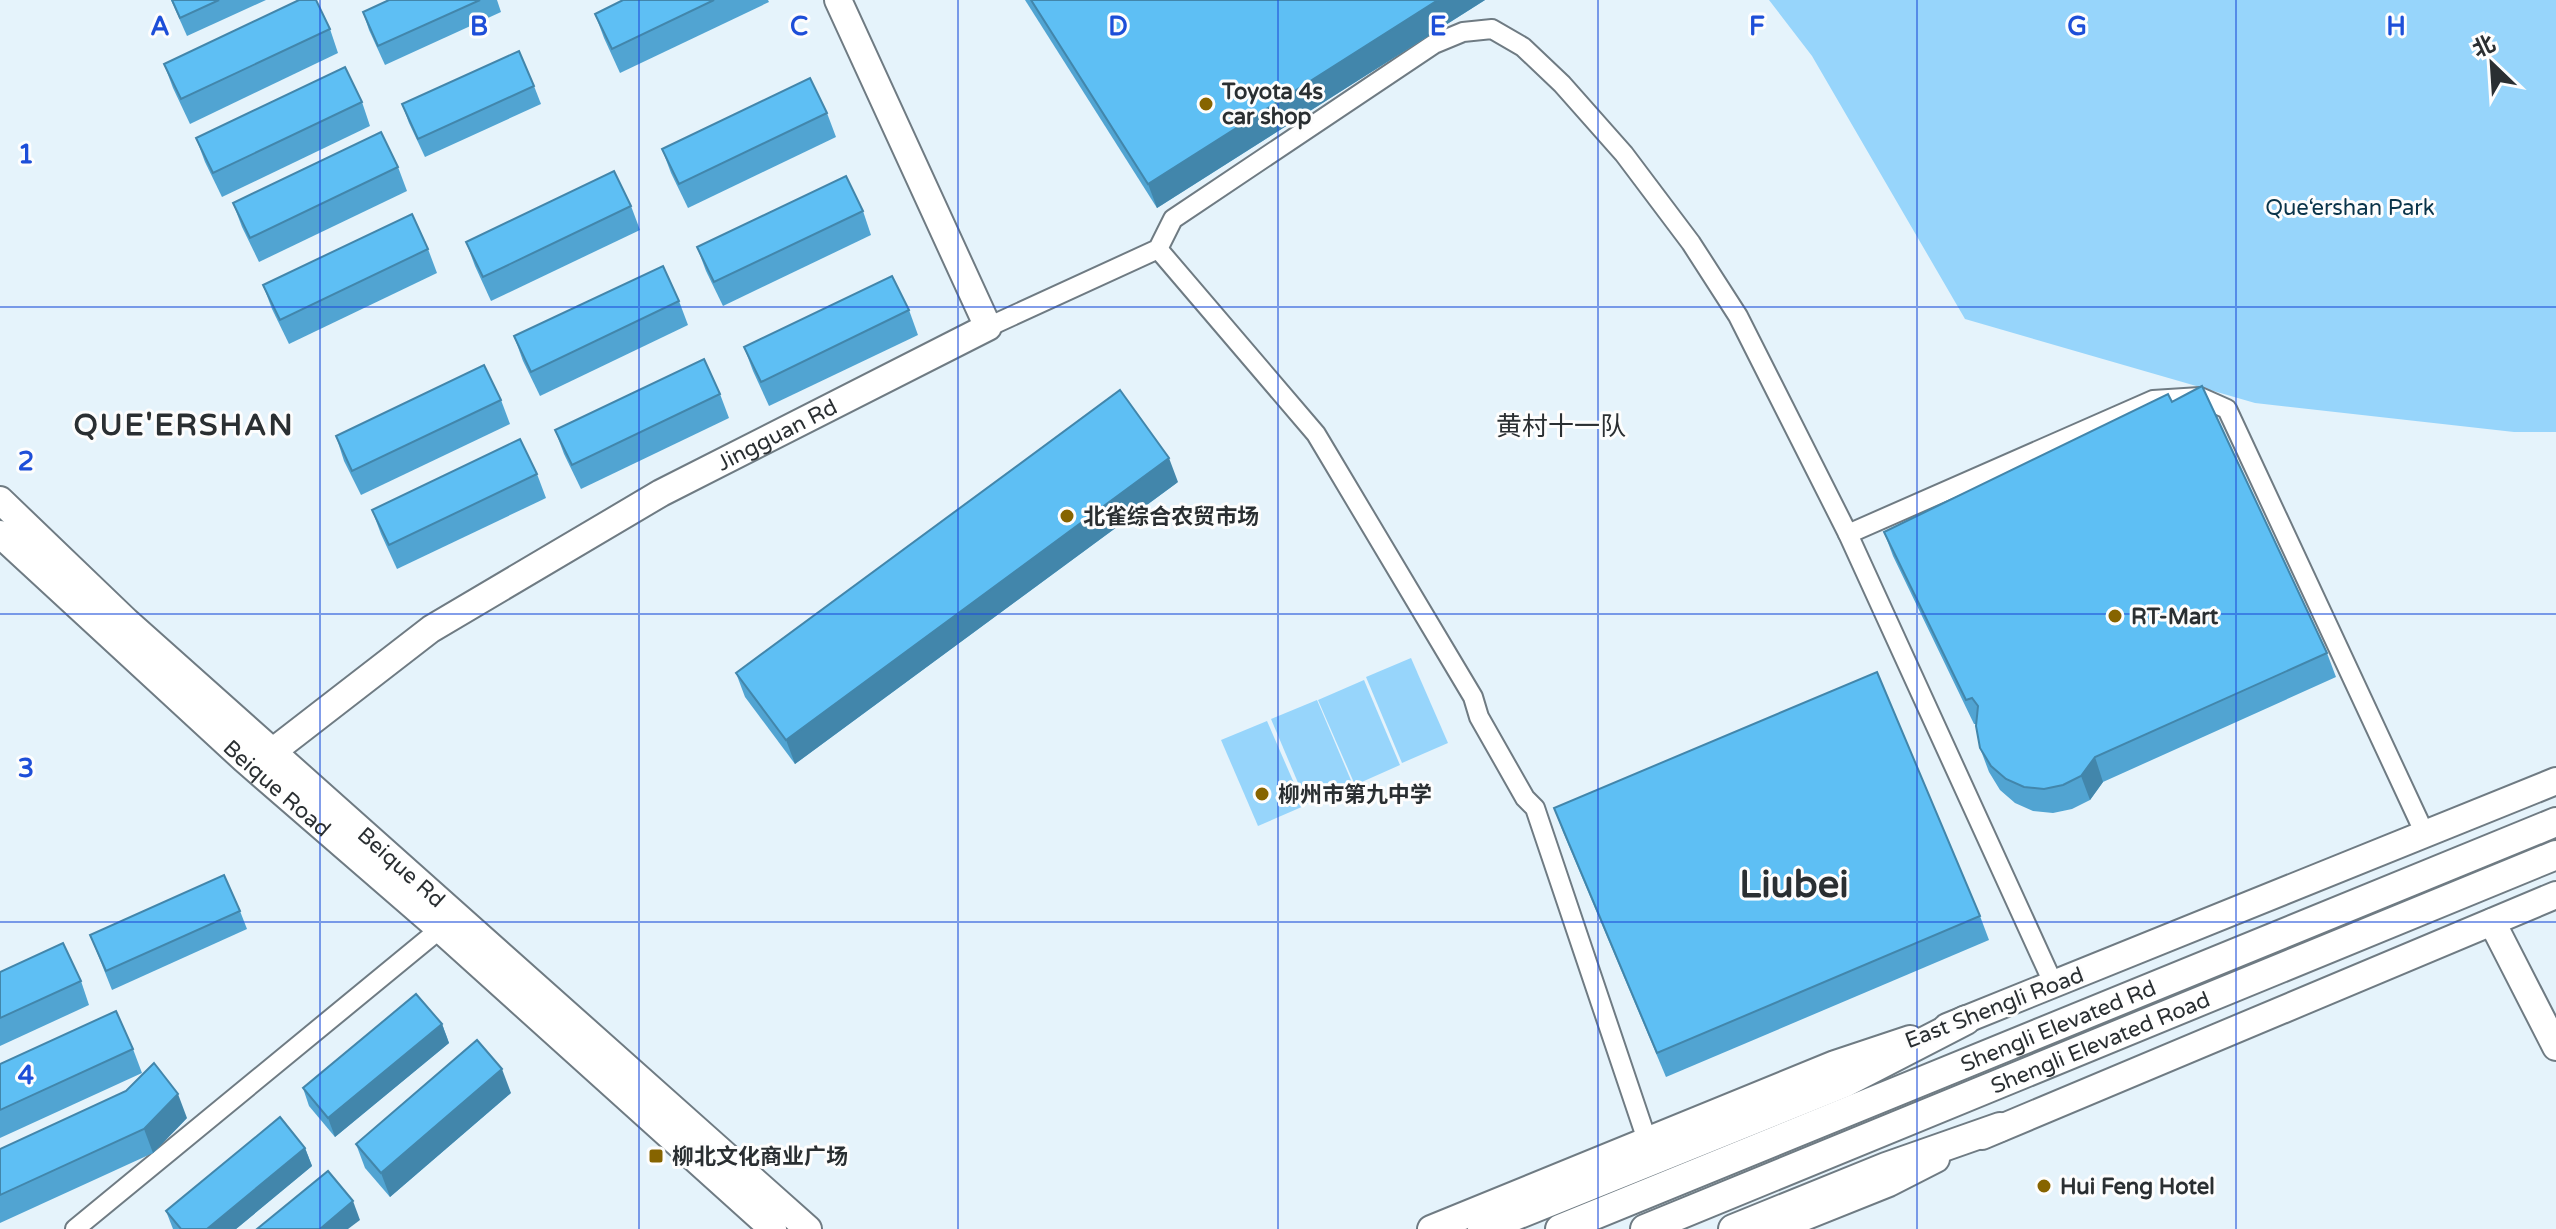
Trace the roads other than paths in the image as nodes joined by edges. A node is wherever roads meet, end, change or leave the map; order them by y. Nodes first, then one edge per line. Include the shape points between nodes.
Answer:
1 (838, 0) edge
2 (1158, 249) junction
3 (988, 327) junction
4 (0, 500) edge
5 (0, 534) edge
6 (1848, 534) junction
7 (272, 752) junction
8 (2556, 781) edge
9 (2556, 822) edge
10 (2425, 834) junction
11 (2556, 855) edge
12 (2556, 895) edge
13 (2492, 922) junction
14 (440, 929) junction
15 (2054, 985) junction
16 (1966, 1020) junction
17 (2556, 1047) edge
18 (2000, 1127) junction
19 (1648, 1143) junction
20 (75, 1229) edge
21 (773, 1229) edge
22 (808, 1229) edge
23 (1431, 1229) edge
24 (1482, 1229) edge
25 (1560, 1229) edge
26 (1645, 1229) edge
27 (1733, 1229) edge
28 (1774, 1229) edge

1 - 3 street
2 - 3 street
2 - 6 street via 1173,219 1434,44 1463,32 1492,29 1523,47 1562,84 1624,154 1691,243 1738,316
2 - 19 street via 1316,434 1535,808
3 - 7 street, Jingguan Rd via 661,493 469,606 431,629
4 - 7 street, Beique Rd
5 - 14 street, Beique Road via 245,760
6 - 10 street via 2153,400 2200,397 2227,409
6 - 15 street
7 - 22 street, Beique Rd
8 - 10 street, East Shengli Road
9 - 25 main road, Shengli Elevated Rd
10 - 15 street, East Shengli Road
11 - 26 main road, Shengli Elevated Road
12 - 13 street
13 - 17 street
13 - 18 street
14 - 20 street
14 - 21 street, Beique Road
15 - 16 street, East Shengli Road
16 - 19 street, East Shengli Road via 1835,1064
16 - 24 main road via 1844,1083
18 - 27 main road
18 - 28 street via 1889,1183
19 - 23 street, East Shengli Road

